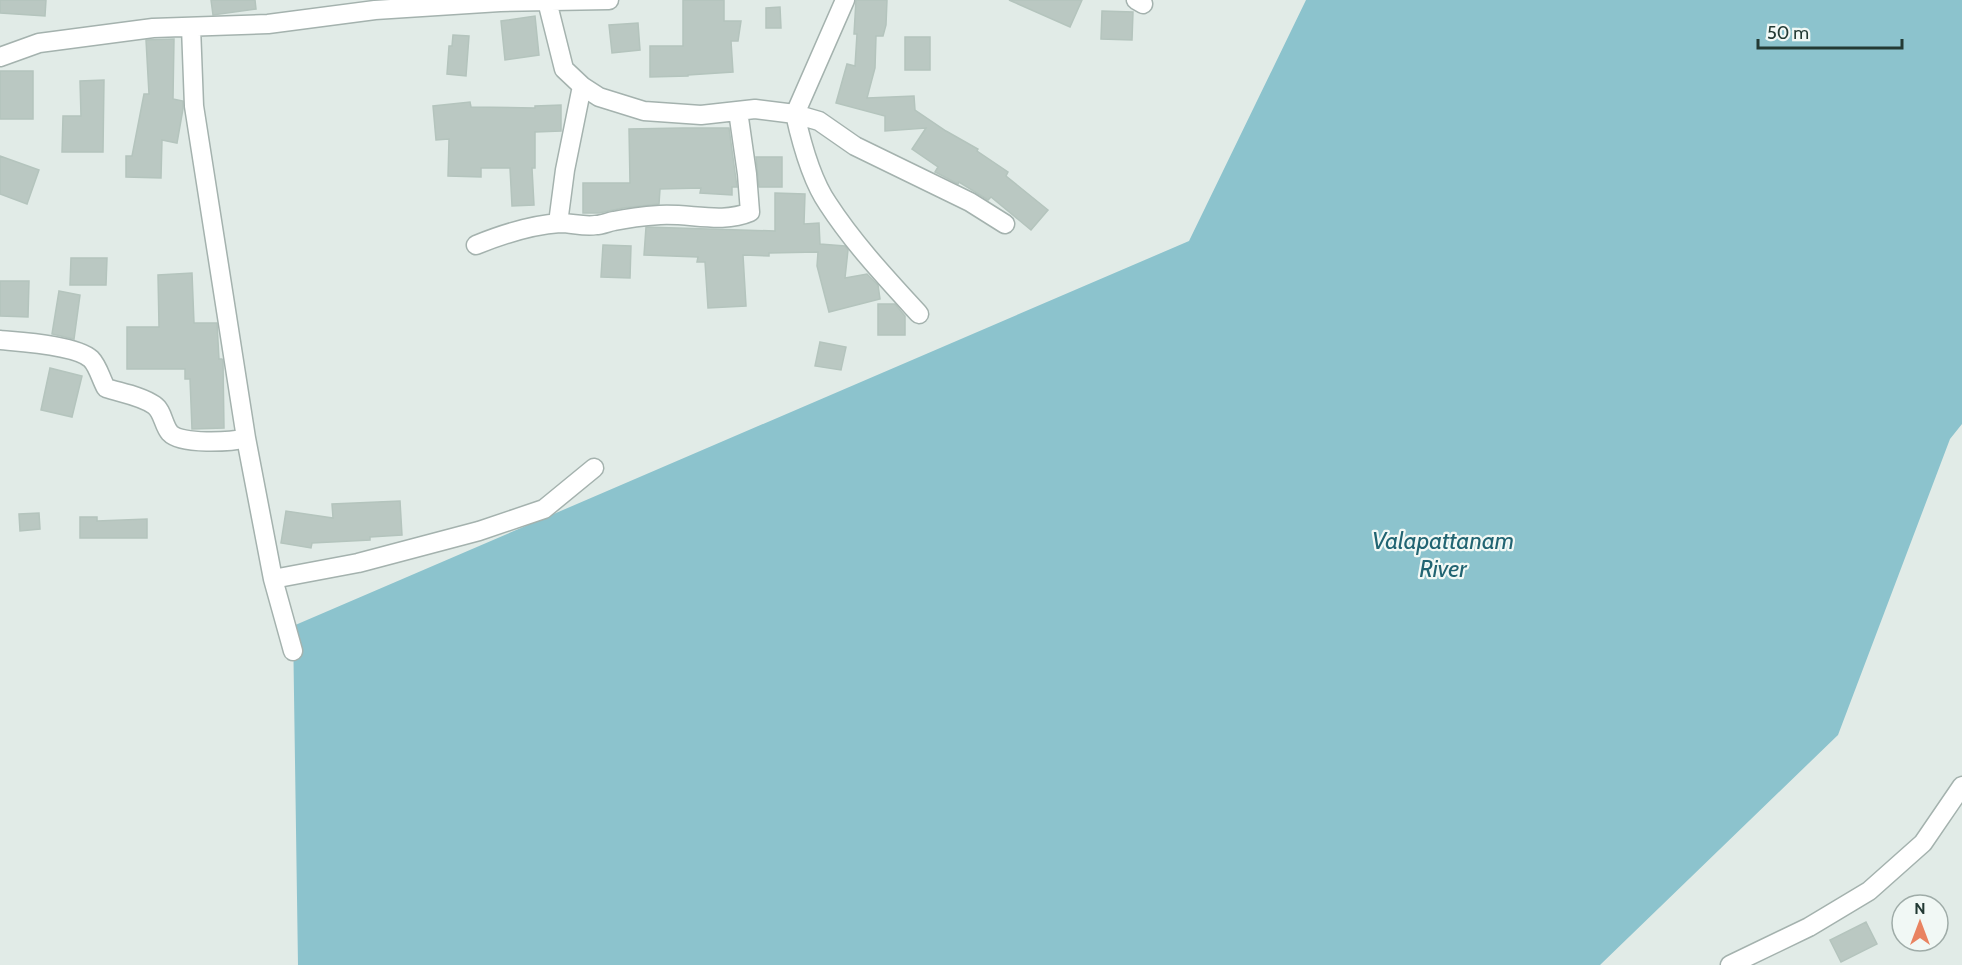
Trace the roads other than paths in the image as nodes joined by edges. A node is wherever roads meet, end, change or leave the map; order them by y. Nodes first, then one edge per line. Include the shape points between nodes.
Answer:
1 (609, 0) edge
2 (845, 0) edge
3 (548, 1) edge
4 (452, 3) edge
5 (191, 27) junction
6 (0, 57) edge
7 (582, 86) junction
8 (738, 111) junction
9 (795, 114) junction
10 (558, 224) junction
11 (1005, 224) dead end
12 (476, 245) dead end
13 (919, 314) dead end
14 (0, 340) edge
15 (246, 438) junction
16 (594, 468) dead end
17 (273, 579) junction
18 (292, 651) dead end
19 (1962, 786) edge
20 (1730, 965) edge

1 - 3 street
2 - 9 street
3 - 4 street
3 - 7 street via 564,69
4 - 5 street via 268,24
5 - 6 street via 89,35 39,43
5 - 15 street via 194,106
7 - 8 street via 599,97 644,111 701,115
7 - 10 street
8 - 9 street
8 - 10 street via 750,212 737,217 660,215 597,225
9 - 11 street via 819,121 855,146 955,194
9 - 13 street via 803,148 827,203
10 - 12 street via 530,227
14 - 15 street via 52,346 90,358 106,388 156,406 170,433 184,441
15 - 17 street
16 - 17 street via 544,509 369,560
17 - 18 street
19 - 20 street via 1923,843 1869,891 1809,927

